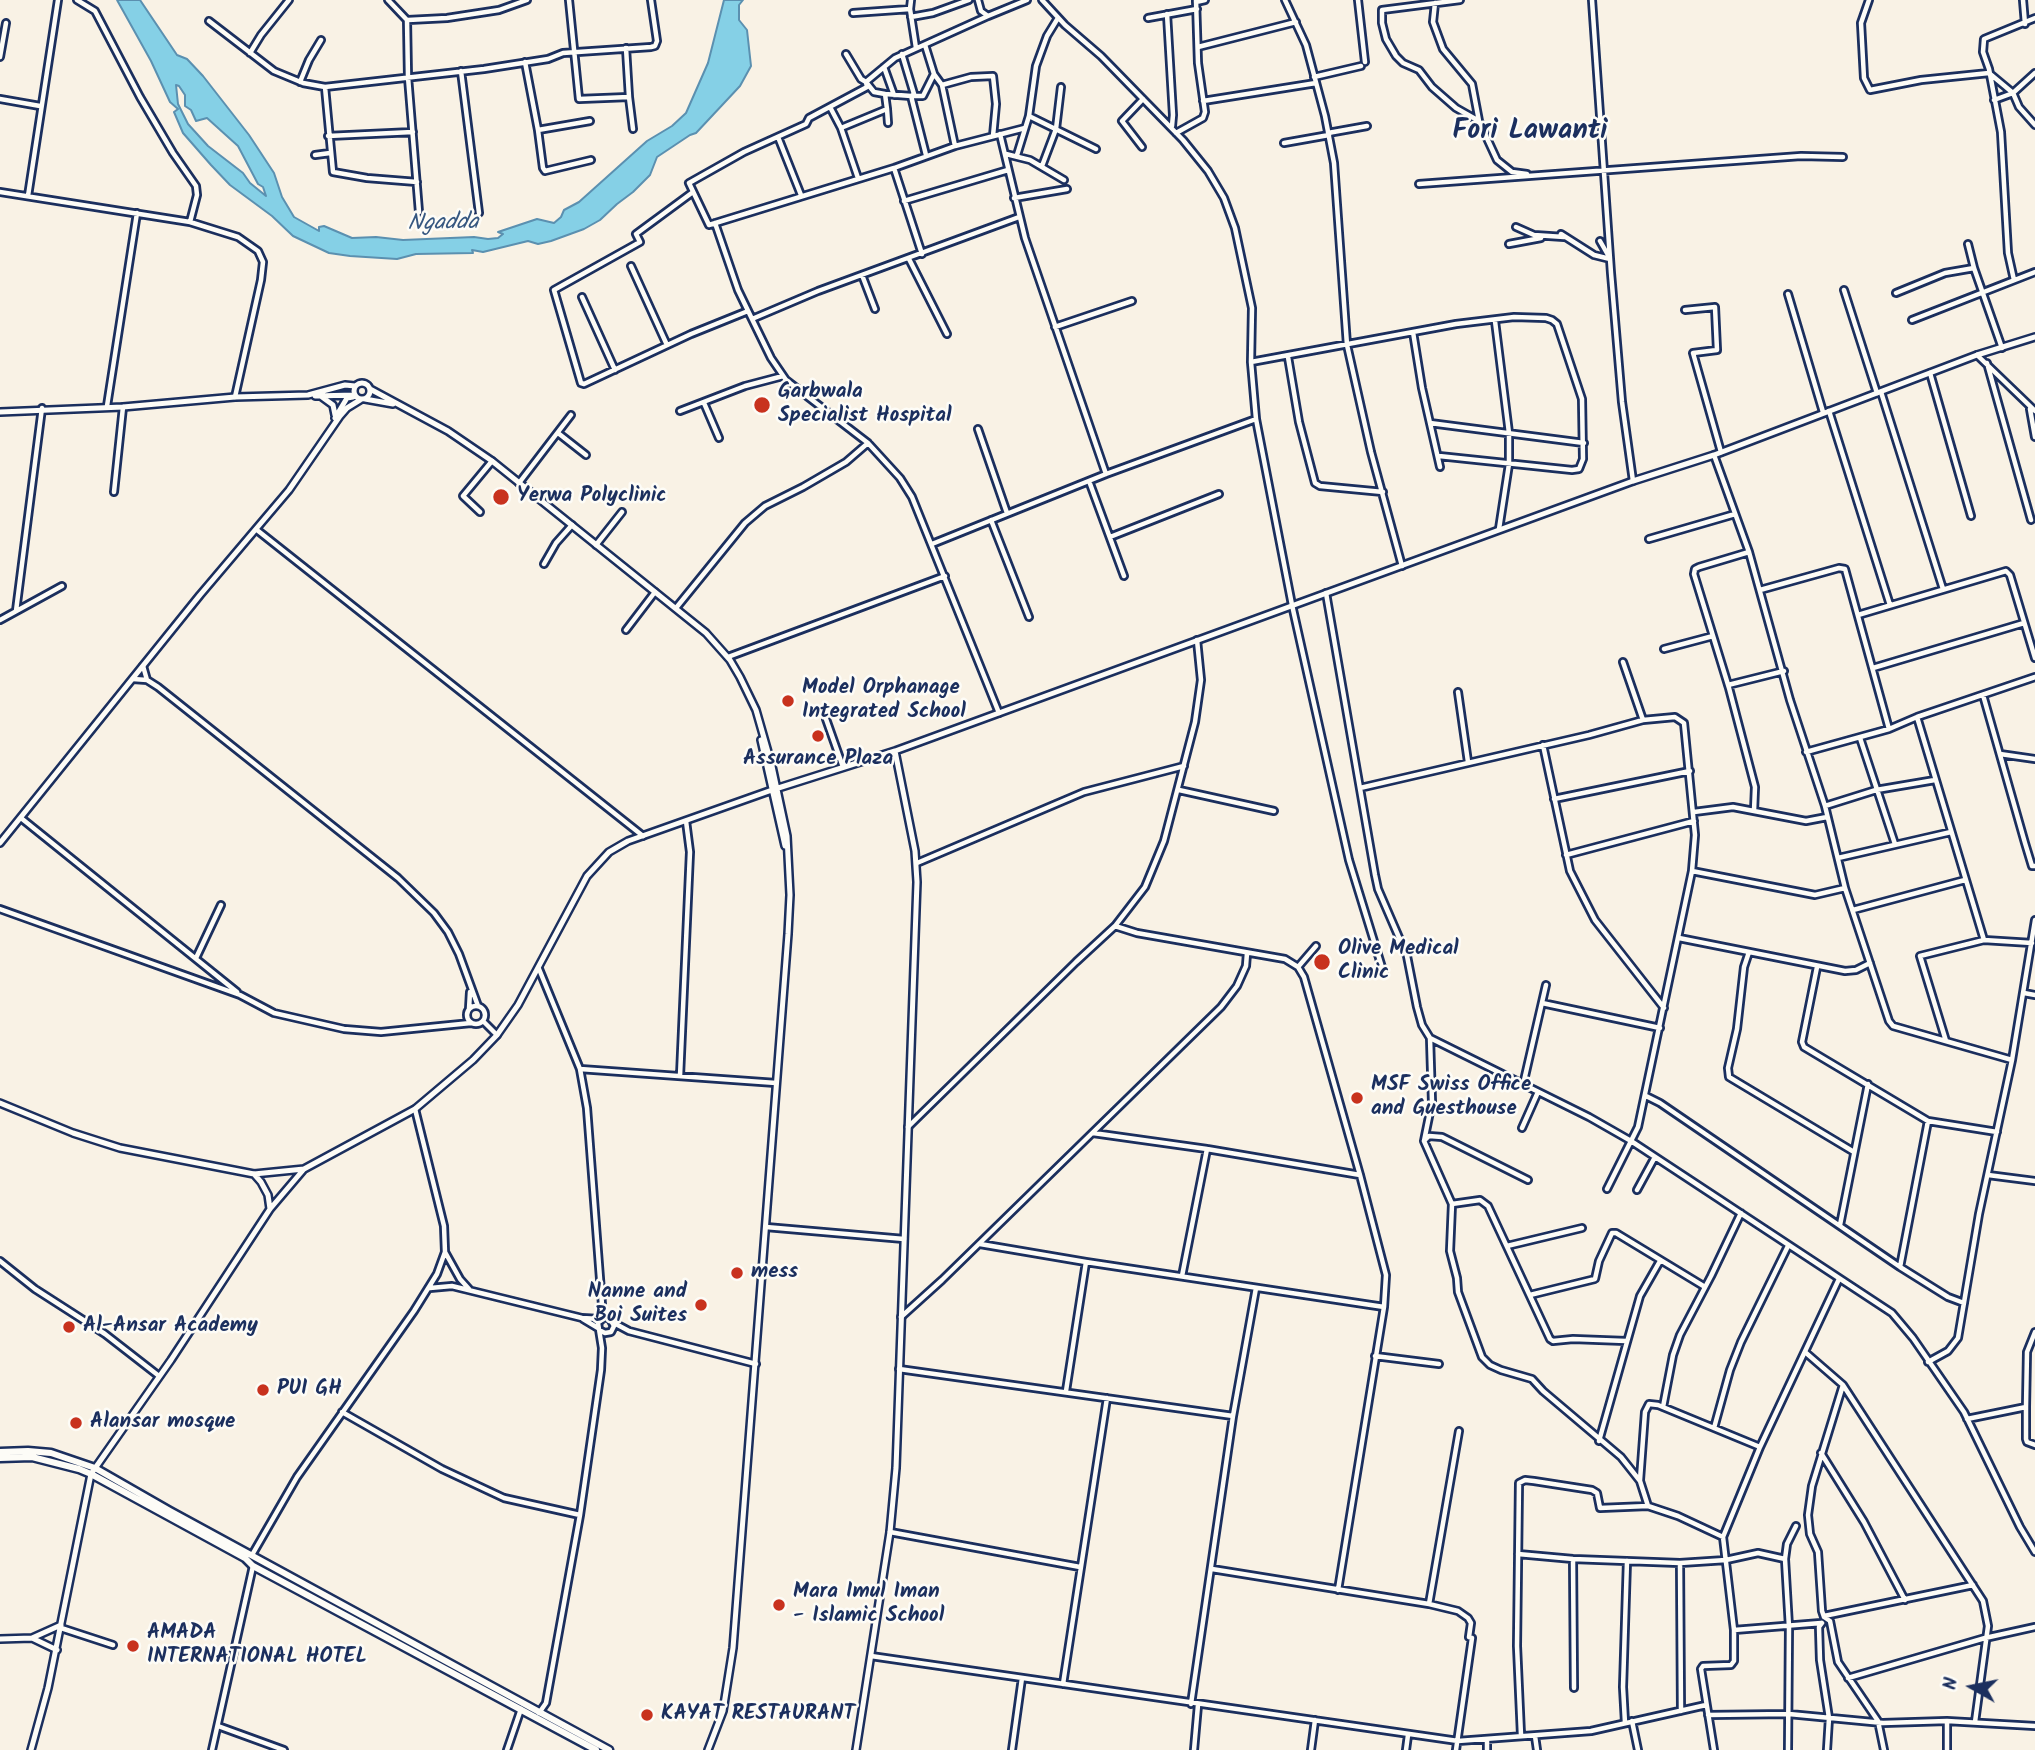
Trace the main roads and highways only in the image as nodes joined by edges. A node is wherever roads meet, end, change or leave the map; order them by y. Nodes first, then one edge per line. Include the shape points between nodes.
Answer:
1 (2, 1450) edge
2 (0, 1458) edge
3 (93, 1471) junction
4 (596, 1750) edge
5 (609, 1750) edge

1 - 3 main road via 51,1453
2 - 3 main road via 32,1457
3 - 4 main road via 253,1566
3 - 5 main road

